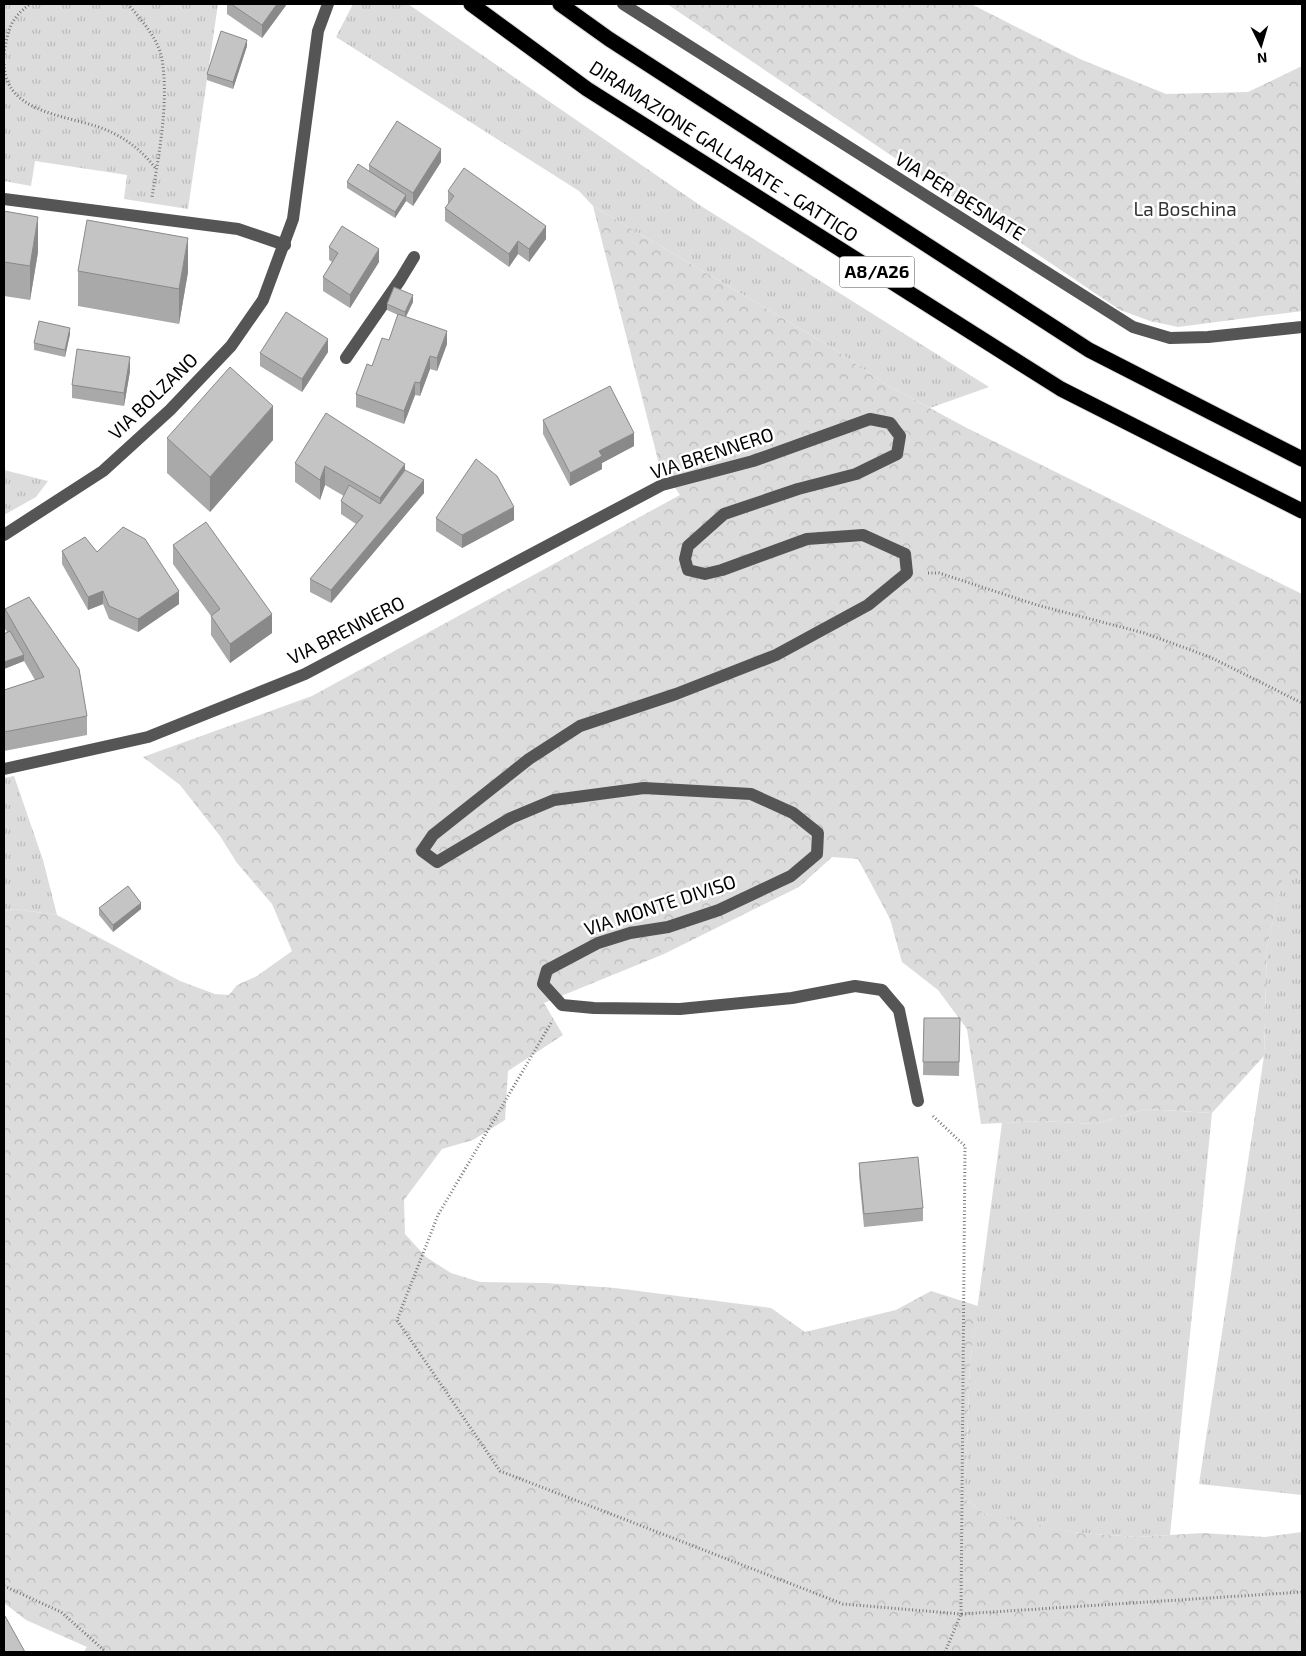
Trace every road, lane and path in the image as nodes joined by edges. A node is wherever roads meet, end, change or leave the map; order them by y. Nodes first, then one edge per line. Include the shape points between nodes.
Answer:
1 (30, 4) edge
2 (128, 4) edge
3 (328, 4) edge
4 (471, 4) edge
5 (560, 4) edge
6 (623, 4) edge
7 (4, 54) edge
8 (4, 64) edge
9 (156, 170) junction
10 (4, 199) edge
11 (149, 217) junction
12 (285, 245) junction
13 (414, 257) dead end
14 (1302, 327) edge
15 (346, 358) dead end
16 (1302, 458) edge
17 (1302, 511) edge
18 (4, 534) edge
19 (907, 572) junction
20 (1302, 703) edge
21 (4, 769) edge
22 (562, 1005) junction
23 (918, 1101) joint
24 (4, 1586) edge
25 (1302, 1592) edge
26 (961, 1614) junction
27 (106, 1652) edge
28 (945, 1652) edge

1 - 7 path via 15,15 7,33
2 - 9 path via 149,29 162,58 162,138
3 - 12 street, VIA BOLZANO via 318,31 293,219
4 - 17 highway, DIRAMAZIONE GALLARATE - GATTICO / A8/A26 via 587,89 1061,389
5 - 16 highway, DIRAMAZIONE GALLARATE - GATTICO / A8/A26 via 1089,350
6 - 14 street, VIA PER BESNATE via 1133,327 1170,338
8 - 9 path via 4,73 14,93 30,106 112,132 143,152
9 - 11 path
10 - 11 street
11 - 12 street via 238,229
12 - 18 street, VIA BOLZANO via 263,300 231,346 170,410 103,470
13 - 15 street
19 - 20 path via 939,573 1037,605 1144,633 1210,657
19 - 21 street, VIA BRENNERO via 906,554 863,535 807,539 705,574 688,570 685,559 688,546 724,514 856,474 897,454 900,436 890,423 870,419 754,461 662,485 296,678 148,737
19 - 22 street, VIA MONTE DIVISO via 868,605 776,655 676,694 580,726 529,759 433,835 422,851 437,862 511,818 554,800 644,788 751,794 793,812 818,833 817,854 790,876 719,910 668,927 598,943 547,970 543,984
22 - 23 street via 680,1009 792,998 855,986 882,990 899,1010
22 - 26 path via 438,1215 397,1320 500,1471 843,1604
23 - 26 path via 965,1146
24 - 27 path via 61,1612
25 - 26 path
26 - 28 path

